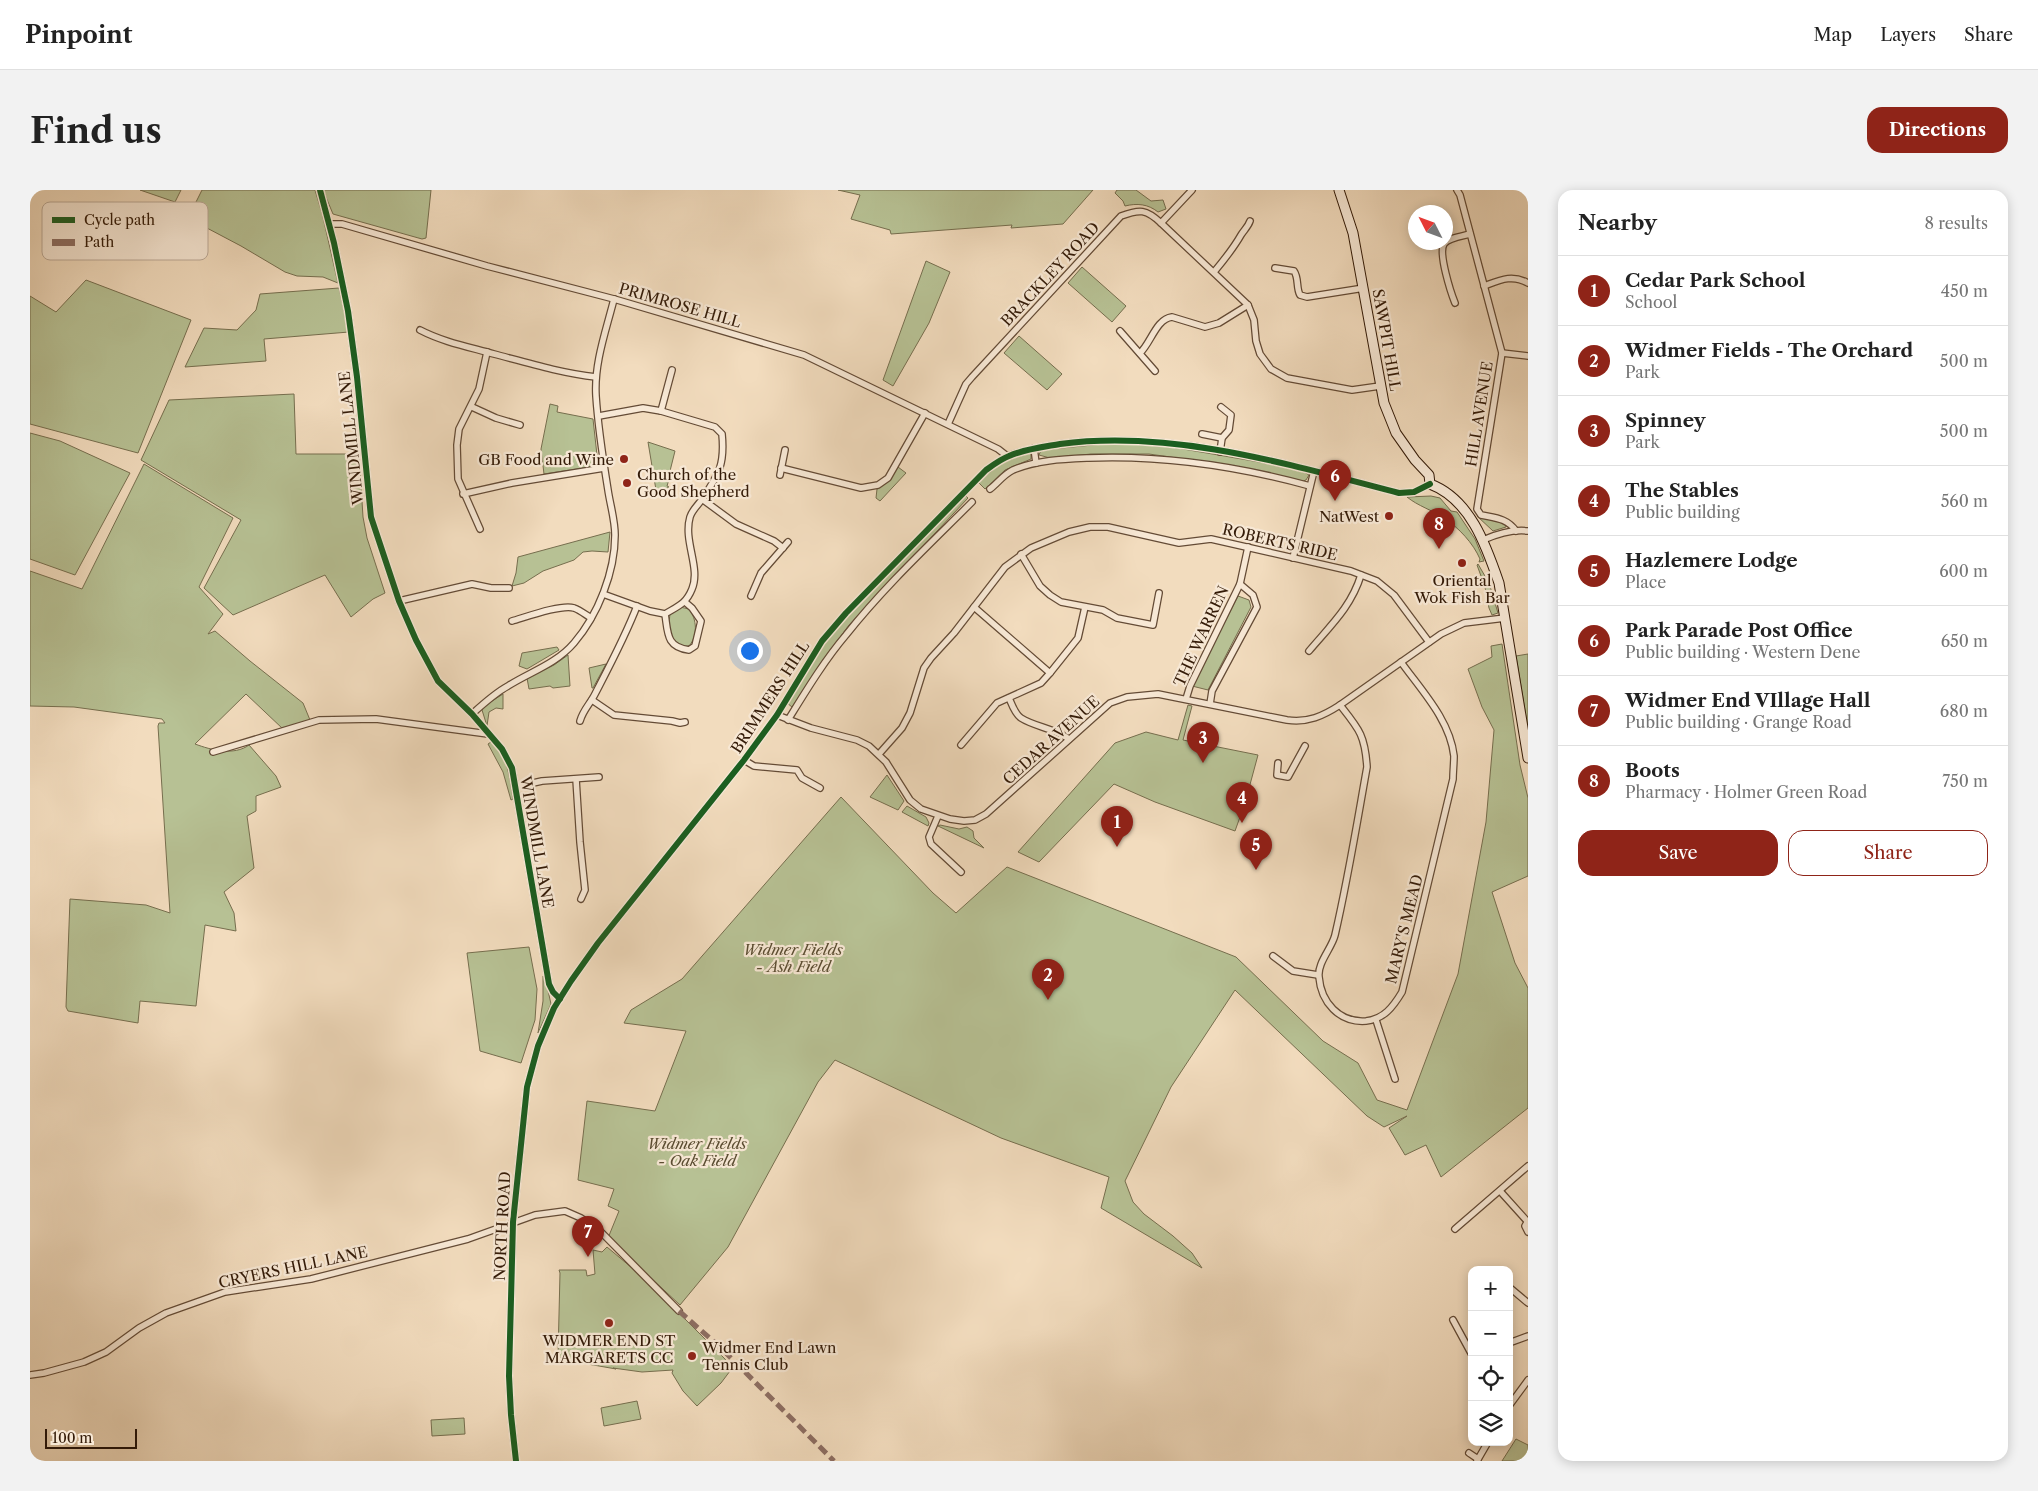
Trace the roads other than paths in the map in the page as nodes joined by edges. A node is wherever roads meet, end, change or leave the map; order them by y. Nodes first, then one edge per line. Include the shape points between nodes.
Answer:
1 (320, 190) edge
2 (1192, 190) edge
3 (1339, 190) edge
4 (1457, 190) edge
5 (1250, 221) dead end
6 (1161, 223) junction
7 (330, 224) junction
8 (1470, 234) junction
9 (1275, 268) dead end
10 (1214, 272) junction
11 (1528, 283) edge
12 (1484, 286) junction
13 (1364, 288) junction
14 (614, 299) junction
15 (1455, 303) dead end
16 (1248, 305) junction
17 (420, 330) dead end
18 (1120, 330) dead end
19 (487, 352) junction
20 (1140, 353) junction
21 (1502, 353) junction
22 (1528, 356) edge
23 (672, 370) dead end
24 (1155, 371) dead end
25 (596, 377) junction
26 (1380, 386) junction
27 (472, 407) junction
28 (1220, 407) dead end
29 (662, 411) junction
30 (925, 413) junction
31 (598, 416) junction
32 (948, 424) junction
33 (520, 425) dead end
34 (1202, 434) dead end
35 (1222, 438) junction
36 (1034, 448) junction
37 (785, 450) dead end
38 (1220, 452) junction
39 (1007, 456) junction
40 (1036, 463) junction
41 (604, 468) junction
42 (1314, 471) junction
43 (1430, 484) junction
44 (1310, 486) junction
45 (990, 490) dead end
46 (463, 494) junction
47 (702, 500) junction
48 (972, 502) dead end
49 (480, 529) dead end
50 (1516, 531) junction
51 (1528, 531) edge
52 (1483, 540) junction
53 (788, 542) dead end
54 (1248, 547) junction
55 (783, 548) junction
56 (1020, 554) junction
57 (1293, 558) junction
58 (1361, 575) junction
59 (1240, 584) junction
60 (509, 588) dead end
61 (1159, 593) dead end
62 (603, 594) junction
63 (751, 596) dead end
64 (399, 600) junction
65 (686, 602) junction
66 (636, 606) junction
67 (974, 607) junction
68 (1085, 607) junction
69 (665, 614) junction
70 (591, 618) junction
71 (1505, 618) junction
72 (512, 621) dead end
73 (1429, 642) junction
74 (1309, 650) dead end
75 (1401, 662) junction
76 (1050, 673) junction
77 (1009, 698) junction
78 (1186, 699) junction
79 (592, 700) junction
80 (1210, 704) junction
81 (1340, 705) junction
82 (472, 714) junction
83 (777, 715) junction
84 (788, 720) junction
85 (580, 721) dead end
86 (685, 722) dead end
87 (488, 734) junction
88 (1069, 739) junction
89 (961, 745) dead end
90 (1305, 746) dead end
91 (213, 752) dead end
92 (879, 754) junction
93 (1528, 758) edge
94 (744, 760) junction
95 (1278, 764) dead end
96 (598, 777) dead end
97 (576, 778) junction
98 (515, 787) junction
99 (820, 788) dead end
100 (938, 816) junction
101 (961, 872) dead end
102 (581, 899) dead end
103 (1272, 956) dead end
104 (1318, 975) junction
105 (560, 999) junction
106 (1376, 1020) junction
107 (1395, 1079) dead end
108 (1528, 1166) edge
109 (1500, 1191) junction
110 (1527, 1221) edge
111 (513, 1222) junction
112 (1455, 1229) dead end
113 (1528, 1232) edge
114 (1513, 1290) edge
115 (1525, 1290) dead end
116 (1519, 1295) junction
117 (1528, 1303) edge
118 (680, 1311) dead end
119 (1453, 1320) dead end
120 (1528, 1336) edge
121 (1513, 1342) edge
122 (1468, 1350) edge
123 (30, 1375) edge
124 (1528, 1380) edge
125 (1513, 1401) edge
126 (1485, 1446) edge
127 (1469, 1453) dead end
128 (1475, 1460) edge
129 (516, 1461) edge

1 - 7 street, WINDMILL LANE
2 - 6 street
3 - 13 street, SAWPIT HILL via 1353,233
4 - 8 street, HILL AVENUE
5 - 10 street via 1232,252
6 - 10 street, BRACKLEY ROAD
6 - 32 street, BRACKLEY ROAD via 1152,215 1136,210 1120,216 966,384
7 - 14 street, PRIMROSE HILL via 342,224
7 - 64 street, WINDMILL LANE via 358,377 371,517
8 - 12 street, HILL AVENUE
8 - 15 street via 1443,245
9 - 13 street via 1294,271 1297,291 1306,297
10 - 16 street, BRACKLEY ROAD
11 - 12 street via 1505,278
12 - 21 street, HILL AVENUE
13 - 26 street, SAWPIT HILL
14 - 25 street
14 - 30 street, PRIMROSE HILL via 804,355
16 - 20 street via 1219,323 1205,327 1168,318 1160,323
16 - 26 street via 1260,354 1271,369 1287,378 1352,390
17 - 19 street via 436,338
18 - 20 street
19 - 25 street via 568,374
19 - 27 street
20 - 24 street
21 - 22 street
21 - 50 street, HILL AVENUE via 1477,510 1481,515 1506,520
23 - 29 street
25 - 31 street
26 - 43 street, SAWPIT HILL via 1396,433 1429,475
27 - 33 street
27 - 46 street via 460,429 457,445 458,478
28 - 35 street via 1231,415 1229,430
29 - 31 street via 643,408
29 - 47 street via 715,427 722,434 724,454 716,479
30 - 32 street, PRIMROSE HILL
30 - 37 street via 888,478 878,485 861,488 780,471
31 - 41 street
32 - 39 street, PRIMROSE HILL
34 - 35 street
35 - 38 street
36 - 38 street, BRIMMERS HILL via 1090,440 1158,442
36 - 39 street, BRIMMERS HILL
36 - 40 street
38 - 42 street, BRIMMERS HILL
39 - 83 street, BRIMMERS HILL via 986,470 846,613 818,647
40 - 44 street via 1072,458 1154,457 1272,476
40 - 45 street via 1013,470
41 - 46 street
41 - 62 street via 615,534
42 - 43 street, BRIMMERS HILL via 1399,493 1422,490
42 - 44 street
43 - 52 street via 1451,495
44 - 57 street
46 - 49 street
47 - 55 street via 736,524
47 - 65 street via 690,515 687,534 694,570 693,586
48 - 84 street via 846,635
50 - 51 street
50 - 52 street
52 - 71 street via 1499,583
53 - 55 street
54 - 56 street, ROBERTS RIDE via 1211,539 1179,543 1108,527 1090,527 1069,532
54 - 57 street, ROBERTS RIDE
54 - 59 street, THE WARREN
55 - 63 street via 762,573
56 - 67 street, ROBERTS RIDE via 1005,567
56 - 68 street via 1040,586 1050,595 1062,602
57 - 58 street, ROBERTS RIDE
58 - 73 street, ROBERTS RIDE via 1377,581 1394,595
58 - 74 street via 1348,605
59 - 78 street, THE WARREN
59 - 80 street, THE WARREN via 1253,595 1257,608 1212,691
60 - 64 street via 472,584
61 - 68 street via 1152,627
62 - 66 street
62 - 70 street
64 - 82 street, WINDMILL LANE via 438,681
65 - 69 street
65 - 69 street via 701,621 695,646 689,650 673,645 669,640
66 - 69 street
66 - 79 street via 624,638
67 - 76 street
67 - 92 street, ROBERTS RIDE via 928,663 902,728
68 - 76 street via 1078,638
70 - 72 street via 573,607 558,607
70 - 82 street via 575,643 560,657 506,686
71 - 73 street, CEDAR AVENUE via 1464,623
71 - 93 street
73 - 75 street, CEDAR AVENUE
75 - 81 street, CEDAR AVENUE
75 - 106 street, MARY'S MEAD via 1448,732 1454,755 1453,779 1402,992 1392,1009
76 - 77 street via 1041,683
77 - 88 street via 1022,719 1059,732
77 - 89 street via 997,703
78 - 80 street, CEDAR AVENUE
78 - 88 street, CEDAR AVENUE via 1158,694 1110,703
79 - 85 street
79 - 86 street via 614,715
80 - 81 street, CEDAR AVENUE via 1298,721 1324,716
81 - 104 street via 1359,729 1366,746 1368,767 1334,938
82 - 87 street, WINDMILL LANE
83 - 84 street, CEDAR AVENUE
83 - 94 street, BRIMMERS HILL
84 - 92 street, CEDAR AVENUE via 857,740
87 - 91 street via 376,719 319,720
87 - 98 street, WINDMILL LANE via 502,749 512,768
88 - 100 street, CEDAR AVENUE via 986,814 975,820
90 - 95 street via 1288,777 1277,775
92 - 100 street, CEDAR AVENUE via 910,800
94 - 99 street via 754,766 797,770 802,778
94 - 105 street, BRIMMERS HILL via 598,943
96 - 97 street
97 - 98 street via 542,780
97 - 102 street via 585,890
98 - 105 street, WINDMILL LANE via 549,984
100 - 101 street via 929,837 931,844
103 - 104 street via 1293,971
104 - 106 street via 1322,996 1331,1008 1345,1018
105 - 111 street, NORTH ROAD via 538,1046 527,1087
106 - 107 street
108 - 109 street
109 - 110 street
109 - 112 street
110 - 113 street
111 - 118 street, CRYERS HILL LANE via 565,1211 581,1218 601,1232
111 - 123 street, CRYERS HILL LANE via 468,1239 311,1279 225,1292 166,1313 106,1352 84,1362
111 - 129 street, NORTH ROAD via 510,1376
114 - 116 street
115 - 116 street
116 - 117 street
119 - 122 street
120 - 121 street
124 - 125 street
126 - 128 street
127 - 128 street

